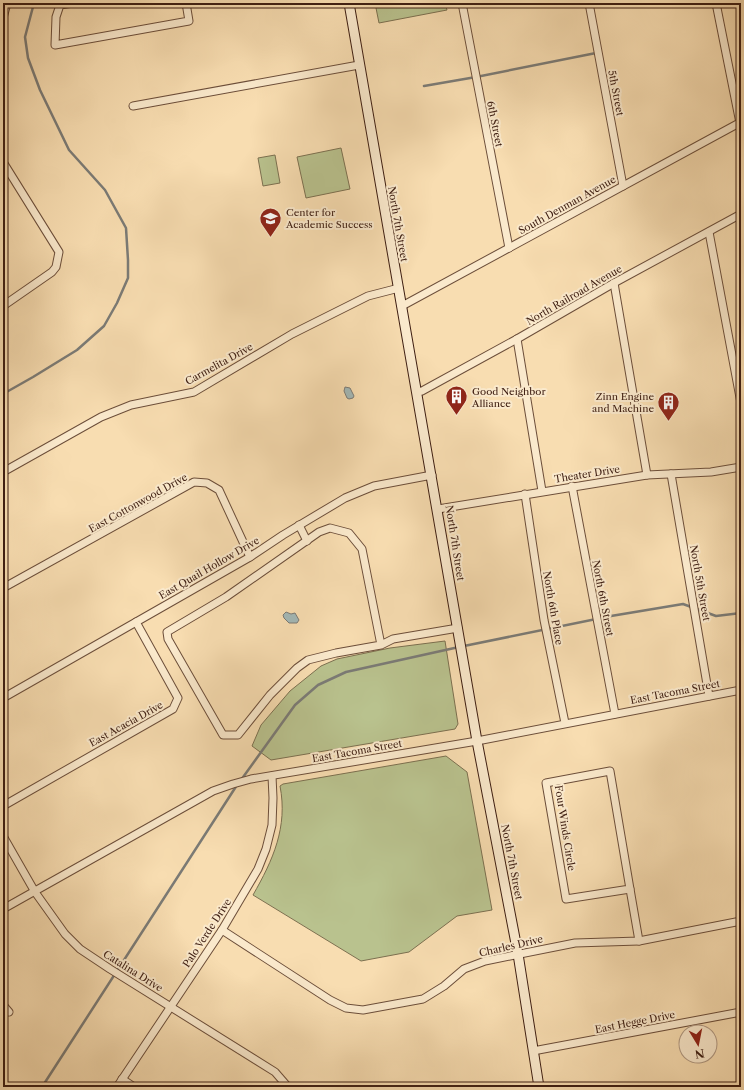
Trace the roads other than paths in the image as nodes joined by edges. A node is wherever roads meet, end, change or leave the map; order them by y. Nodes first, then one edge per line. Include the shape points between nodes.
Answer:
1 (7, 3) edge
2 (73, 3) edge
3 (186, 3) edge
4 (349, 3) edge
5 (462, 3) edge
6 (589, 3) edge
7 (716, 3) edge
8 (3, 18) edge
9 (359, 65) junction
10 (133, 106) dead end
11 (740, 123) edge
12 (3, 162) edge
13 (623, 186) junction
14 (741, 214) edge
15 (709, 232) junction
16 (509, 248) junction
17 (614, 283) junction
18 (399, 288) junction
19 (3, 306) edge
20 (402, 306) junction
21 (517, 339) junction
22 (417, 392) junction
23 (741, 403) edge
24 (741, 467) edge
25 (3, 472) edge
26 (671, 474) junction
27 (432, 475) junction
28 (647, 475) junction
29 (572, 486) junction
30 (542, 491) junction
31 (525, 494) junction
32 (438, 509) junction
33 (299, 525) junction
34 (307, 540) junction
35 (250, 557) junction
36 (3, 588) edge
37 (136, 622) junction
38 (458, 628) junction
39 (381, 645) junction
40 (741, 690) edge
41 (709, 696) junction
42 (3, 698) edge
43 (615, 714) junction
44 (565, 723) junction
45 (477, 741) junction
46 (272, 776) junction
47 (3, 806) edge
48 (3, 836) edge
49 (630, 889) junction
50 (35, 892) junction
51 (3, 908) edge
52 (741, 921) edge
53 (222, 930) junction
54 (639, 941) junction
55 (518, 954) junction
56 (3, 1005) edge
57 (171, 1006) junction
58 (9, 1012) dead end
59 (741, 1012) edge
60 (533, 1051) junction
61 (122, 1079) junction
62 (117, 1087) edge
63 (134, 1087) edge
64 (288, 1087) edge
65 (539, 1087) edge

1 - 8 street
2 - 3 street via 60,5 56,17 55,45 190,21
4 - 9 main road, North 7th Street
5 - 16 street, 6th Street
6 - 13 street, 5th Street
7 - 11 street
9 - 10 street
9 - 18 main road, North 7th Street
11 - 13 street, South Denman Avenue
12 - 19 street via 58,252 56,267 52,272
13 - 16 street, South Denman Avenue
14 - 15 street, North Railroad Avenue
15 - 17 street, North Railroad Avenue
15 - 23 street
16 - 20 street, South Denman Avenue
17 - 21 street, North Railroad Avenue
17 - 28 street
18 - 20 main road, North 7th Street
18 - 25 street, Carmelita Drive via 368,296 292,334 194,392 131,405 101,417
20 - 22 main road, North 7th Street
21 - 22 street, North Railroad Avenue
21 - 30 street
22 - 27 main road, North 7th Street
24 - 26 street, Theater Drive
26 - 28 street, Theater Drive
26 - 41 street, North 5th Street
27 - 32 main road, North 7th Street
27 - 33 street, East Quail Hollow Drive via 374,486 345,498
28 - 29 street, Theater Drive
29 - 30 street, Theater Drive
29 - 43 street, North 6th Street
30 - 31 street, Theater Drive
31 - 32 street, Theater Drive
31 - 44 street, North 6th Place via 544,620
32 - 38 main road, North 7th Street
33 - 34 street
33 - 35 street, East Quail Hollow Drive
34 - 39 street via 330,528 338,529 349,533 362,549
34 - 39 street via 226,597 167,632 168,639 223,735 238,735 270,695 308,660
35 - 36 street, East Cottonwood Drive via 219,490 207,483 194,482
35 - 37 street, East Quail Hollow Drive
37 - 42 street, East Quail Hollow Drive
37 - 47 street, East Acacia Drive via 178,698 173,709
38 - 39 street via 393,639
38 - 45 main road, North 7th Street
40 - 41 street, East Tacoma Street
41 - 43 street, East Tacoma Street
43 - 44 street, East Tacoma Street
44 - 45 street, East Tacoma Street
45 - 46 street, East Tacoma Street
45 - 55 main road, North 7th Street
46 - 50 street, East Tacoma Street via 233,784 214,791
46 - 53 street, Palo Verde Drive via 272,825 266,849 258,869
48 - 50 street, Catalina Drive
49 - 49 street, Four Winds Circle via 610,771 546,783 566,899
49 - 54 street, Four Winds Circle
50 - 51 street, East Tacoma Street
50 - 57 street, Catalina Drive via 65,934 80,949
52 - 54 street, Charles Drive
53 - 55 street, Charles Drive via 330,1000 346,1008 363,1010 423,999 464,970 486,961
53 - 57 street, Palo Verde Drive
54 - 55 street, Charles Drive via 575,943
55 - 60 main road, North 7th Street
56 - 58 street
57 - 61 street, Palo Verde Drive
57 - 64 street, Catalina Drive via 275,1072
59 - 60 street, East Hegge Drive
60 - 65 main road, North 7th Street
61 - 62 street, Palo Verde Drive
61 - 63 street

